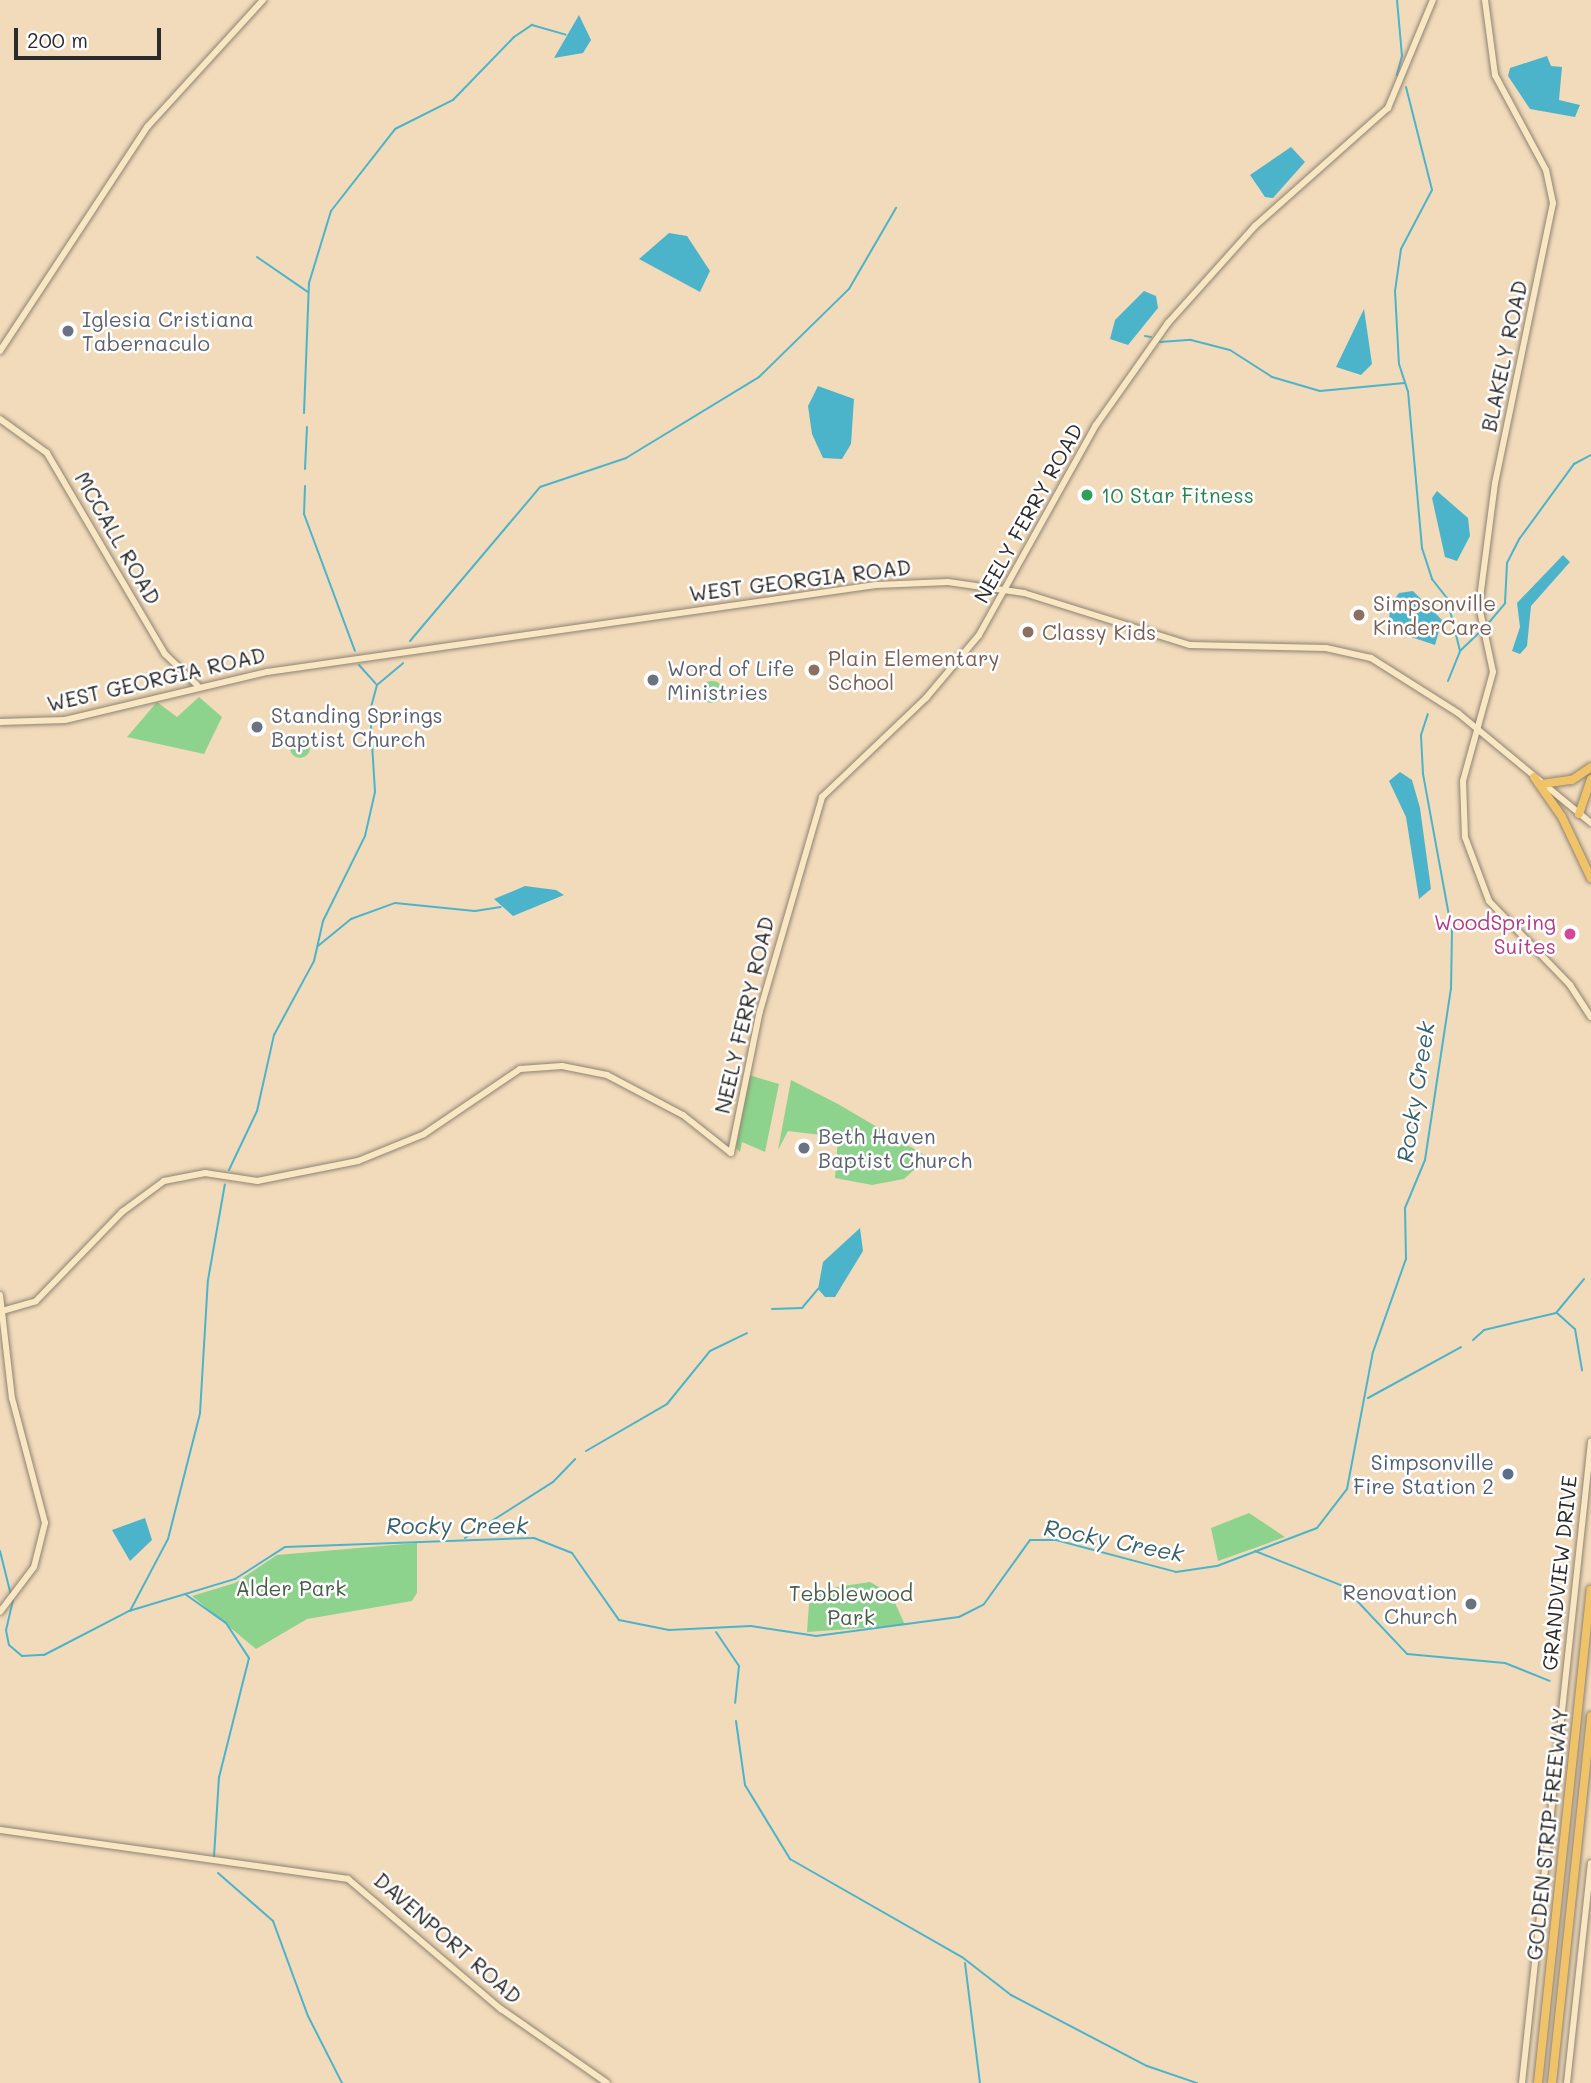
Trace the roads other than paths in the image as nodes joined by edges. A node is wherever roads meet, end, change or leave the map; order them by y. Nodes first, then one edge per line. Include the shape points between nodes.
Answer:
1 (263, 0) edge
2 (1433, 0) edge
3 (1485, 0) edge
4 (0, 351) edge
5 (0, 419) edge
6 (1007, 590) junction
7 (197, 685) junction
8 (0, 722) edge
9 (1479, 729) junction
10 (1591, 767) edge
11 (1534, 777) junction
12 (1591, 779) edge
13 (1542, 784) junction
14 (1579, 814) junction
15 (1591, 823) edge
16 (1591, 878) edge
17 (1591, 1017) edge
18 (0, 1295) edge
19 (2, 1311) junction
20 (1591, 1442) edge
21 (1591, 1590) edge
22 (0, 1612) edge
23 (1591, 1716) edge
24 (0, 1830) edge
25 (1591, 1863) edge
26 (607, 2083) edge
27 (1522, 2083) edge
28 (1538, 2083) edge
29 (1552, 2083) edge
30 (1567, 2083) edge

1 - 4 street via 148,126
2 - 6 street, NEELY FERRY ROAD via 1388,108 1255,226 1137,364 1096,425
3 - 9 street, BLAKELY ROAD via 1495,75 1546,170 1553,203 1497,472 1481,621 1493,673
5 - 7 street, MCCALL ROAD via 47,453 166,654
6 - 7 street, WEST GEORGIA ROAD via 948,582 876,585
6 - 9 street, WEST GEORGIA ROAD via 1190,645 1288,645 1360,655 1406,675
6 - 19 street, NEELY FERRY ROAD via 926,698 838,777 816,807 752,1042 731,1153 682,1115 607,1075 562,1066 520,1069 424,1134 358,1161 264,1180 197,1173 164,1181 122,1212 36,1301
7 - 8 street, WEST GEORGIA ROAD via 65,720
9 - 11 street, WEST GEORGIA ROAD
9 - 17 street via 1463,781 1465,837 1476,876 1489,901 1570,985
10 - 13 highway via 1572,780
11 - 13 street, WEST GEORGIA ROAD
11 - 16 highway via 1562,817
12 - 14 highway
13 - 14 street, WEST GEORGIA ROAD
14 - 15 street, WEST GEORGIA ROAD
18 - 19 street
19 - 22 street via 19,1437 45,1523 38,1558
20 - 27 street, GRANDVIEW DRIVE
21 - 28 highway, GOLDEN STRIP FREEWAY
23 - 29 highway, GOLDEN STRIP FREEWAY
24 - 26 street, DAVENPORT ROAD via 217,1865 317,1869 348,1879 502,2009
25 - 30 street

